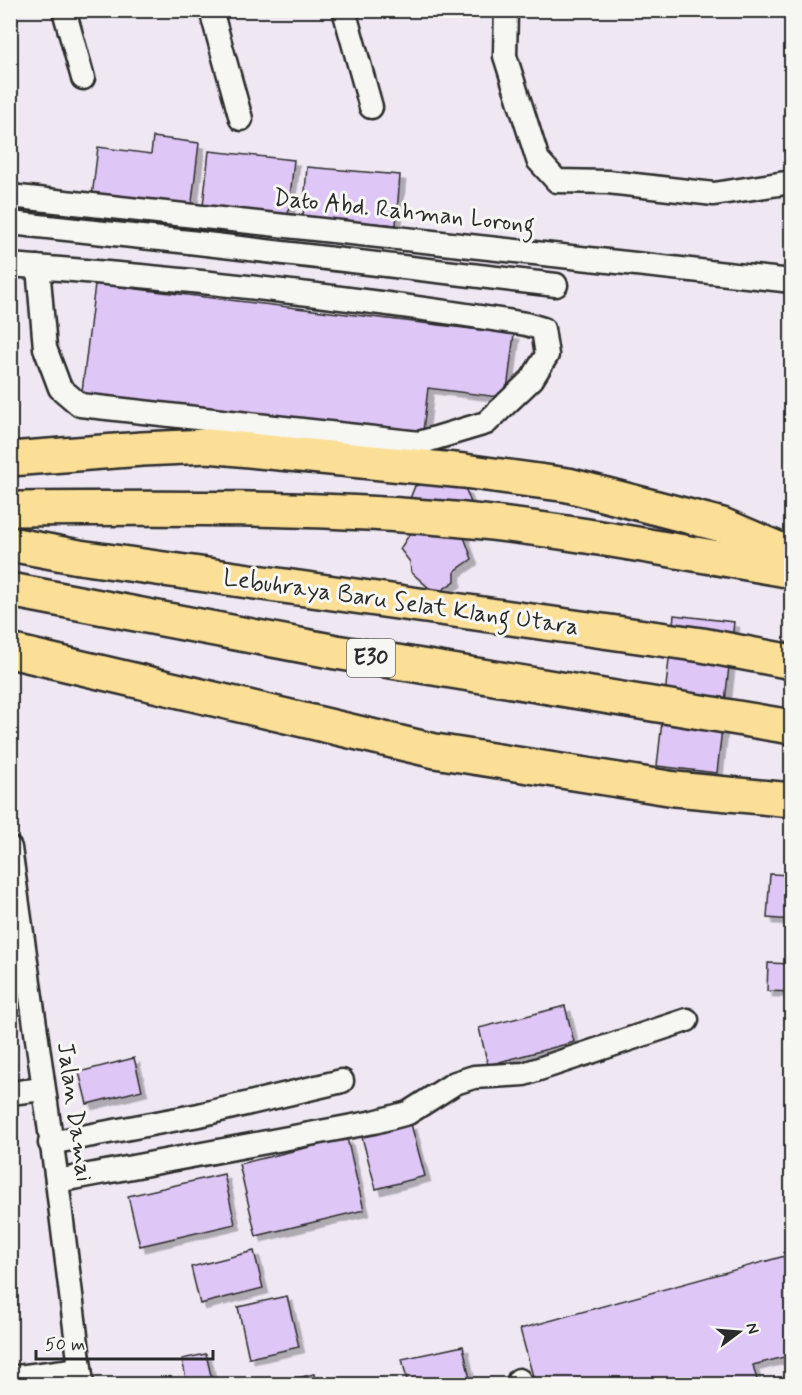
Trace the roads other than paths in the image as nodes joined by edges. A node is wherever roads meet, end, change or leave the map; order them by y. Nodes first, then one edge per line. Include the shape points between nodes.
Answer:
1 (64, 10) edge
2 (211, 10) edge
3 (344, 10) edge
4 (506, 10) edge
5 (83, 78) dead end
6 (371, 107) dead end
7 (241, 119) dead end
8 (792, 182) edge
9 (10, 196) edge
10 (10, 223) edge
11 (10, 266) edge
12 (38, 267) junction
13 (792, 281) edge
14 (556, 285) dead end
15 (10, 459) edge
16 (10, 509) edge
17 (10, 544) edge
18 (792, 555) edge
19 (792, 571) edge
20 (10, 590) edge
21 (10, 651) edge
22 (792, 662) edge
23 (792, 727) edge
24 (792, 800) edge
25 (10, 848) edge
26 (687, 1020) dead end
27 (342, 1081) dead end
28 (43, 1089) junction
29 (10, 1093) edge
30 (51, 1143) junction
31 (57, 1181) junction
32 (81, 1377) edge
33 (10, 1378) edge

1 - 5 street
2 - 7 street
3 - 6 street
4 - 8 street via 505,56 538,160 557,182 608,182 714,194
9 - 13 street, Dato Abd. Rahman Lorong
10 - 14 street
11 - 12 street
12 - 12 street via 391,303 526,324 543,329 547,355 532,379 486,423 419,443 80,405 60,388 45,348
15 - 18 highway via 208,446 464,471 568,485 722,525
16 - 19 highway via 299,509 441,518 564,531
17 - 22 highway, Lebuhraya Baru Selat Klang Utara via 91,559 702,645
20 - 23 highway, E30 via 336,652
21 - 24 highway via 435,752 675,789
25 - 28 street, Jalan Damai
26 - 31 street via 524,1074 474,1077 455,1083 408,1113 374,1122
27 - 30 street via 199,1115
28 - 29 street
28 - 30 street, Jalan Damai
30 - 31 street, Jalan Damai
31 - 32 street, Jalan Damai
32 - 33 street

